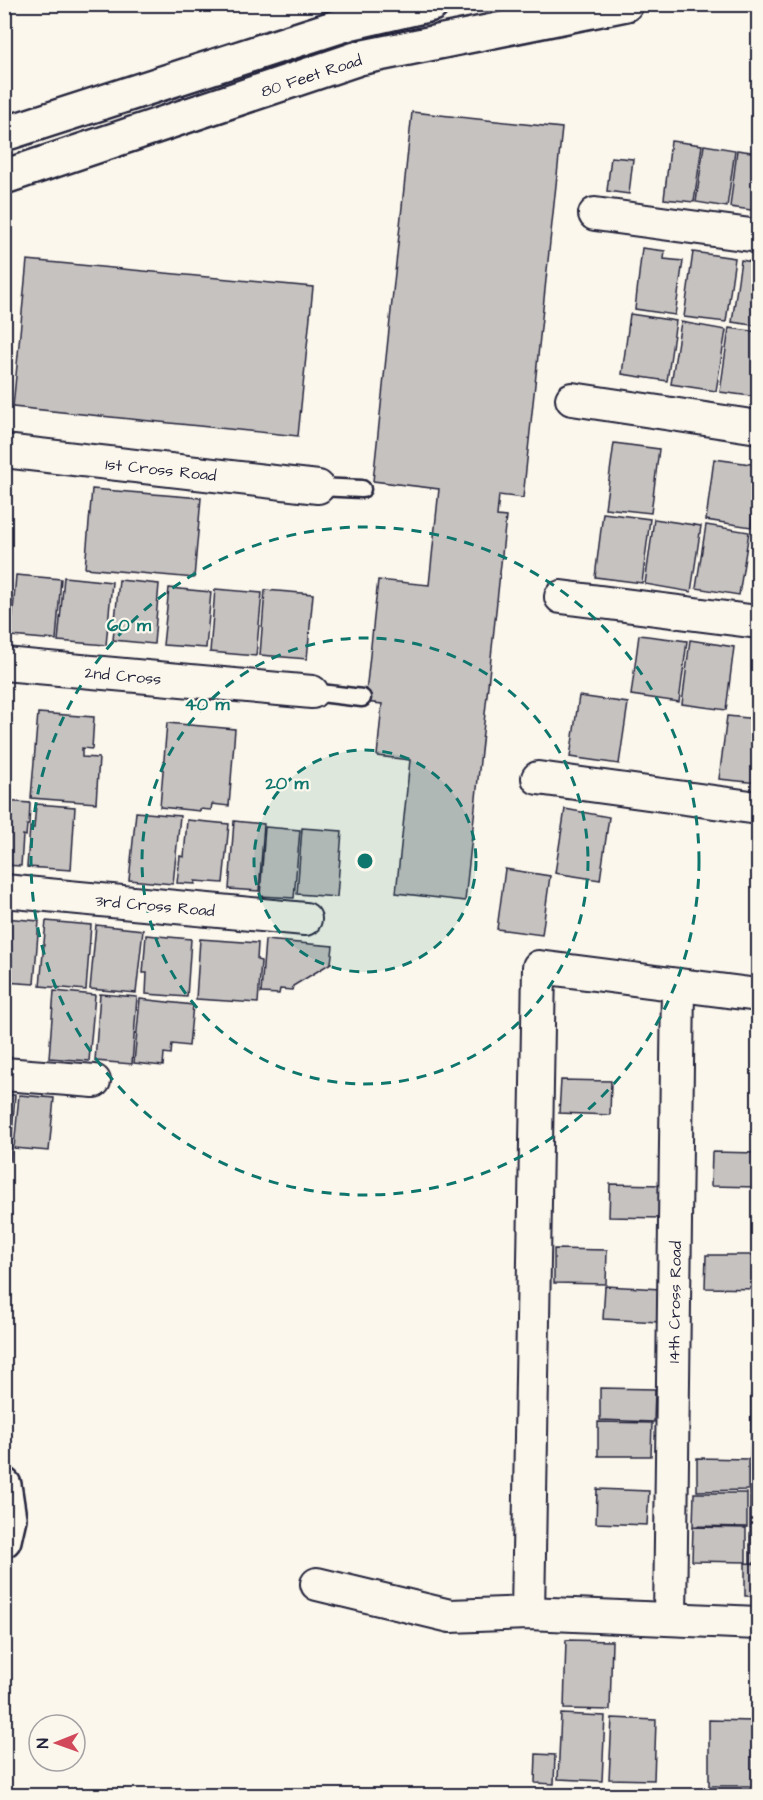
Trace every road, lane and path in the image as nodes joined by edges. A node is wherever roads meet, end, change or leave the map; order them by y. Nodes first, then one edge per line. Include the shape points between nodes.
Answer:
1 (432, 4) edge
2 (626, 4) edge
3 (4, 134) edge
4 (4, 177) edge
5 (595, 214) dead end
6 (759, 236) edge
7 (572, 399) dead end
8 (759, 427) edge
9 (4, 451) edge
10 (318, 487) joint
11 (362, 489) dead end
12 (561, 597) dead end
13 (759, 622) edge
14 (4, 663) edge
15 (312, 692) joint
16 (362, 698) dead end
17 (538, 778) dead end
18 (759, 808) edge
19 (4, 891) edge
20 (305, 919) dead end
21 (678, 985) junction
22 (759, 995) edge
23 (4, 1074) edge
24 (94, 1081) dead end
25 (4, 1485) edge
26 (5, 1538) edge
27 (317, 1584) dead end
28 (528, 1613) junction
29 (670, 1619) junction
30 (759, 1623) edge

1 - 3 main road via 349,23
2 - 4 main road, 80 Feet Road via 359,58
5 - 6 street
7 - 8 street
9 - 10 street, 1st Cross Road
10 - 11 lane
12 - 13 street
14 - 15 street, 2nd Cross
15 - 16 lane
17 - 18 street
19 - 20 street, 3rd Cross Road
21 - 22 street
21 - 28 street via 539,967
21 - 29 street, 14th Cross Road
23 - 24 street
25 - 26 main road via 9,1518
27 - 28 street via 450,1616
28 - 29 street
29 - 30 street

